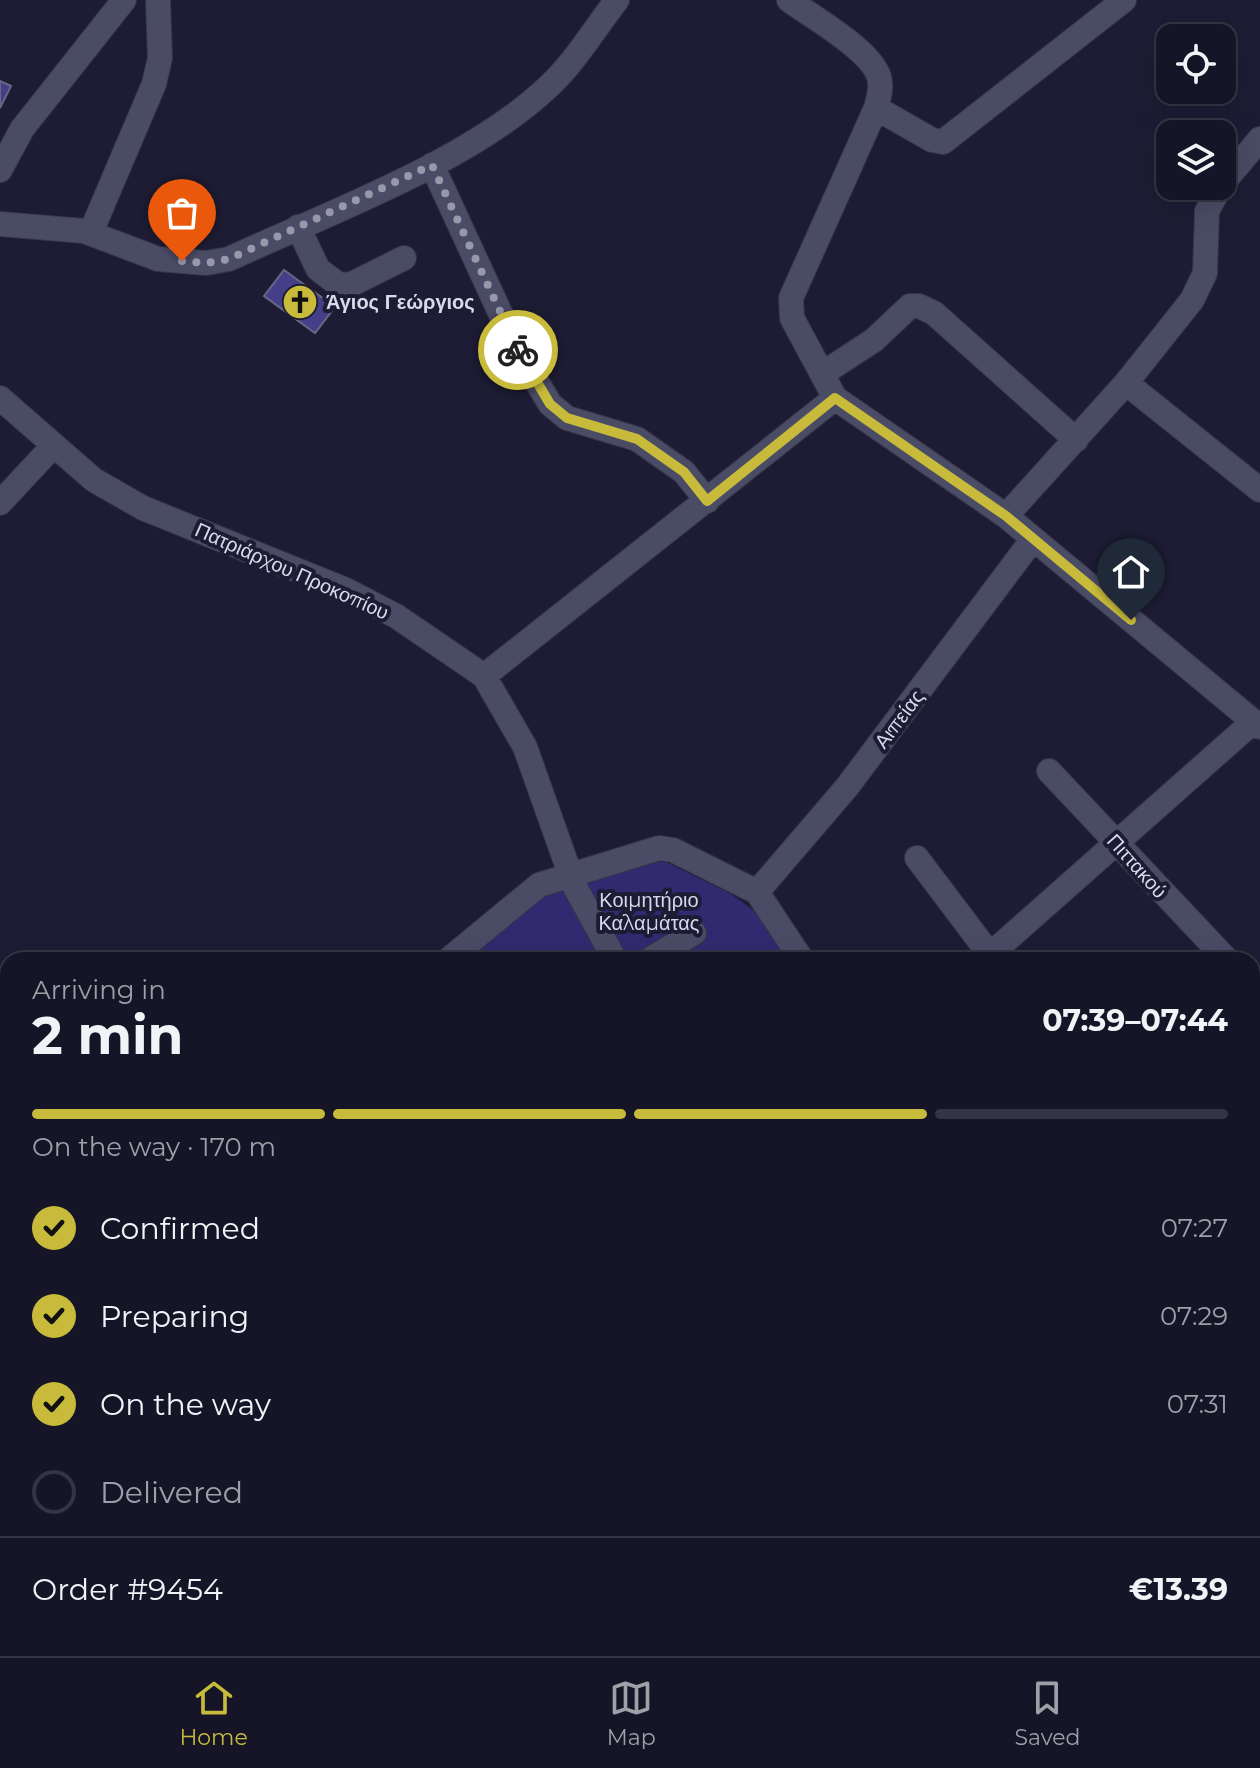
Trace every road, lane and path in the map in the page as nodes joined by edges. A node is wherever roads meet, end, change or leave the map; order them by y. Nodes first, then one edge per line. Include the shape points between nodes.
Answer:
1 (124, 0) edge
2 (158, 0) edge
3 (617, 0) edge
4 (789, 0) edge
5 (1124, 0) edge
6 (876, 108) junction
7 (1260, 139) edge
8 (432, 165) junction
9 (1236, 167) edge
10 (0, 170) edge
11 (1214, 200) edge
12 (0, 224) edge
13 (298, 227) junction
14 (91, 232) junction
15 (404, 258) dead end
16 (822, 374) junction
17 (1126, 383) junction
18 (0, 398) edge
19 (835, 398) junction
20 (1076, 440) junction
21 (54, 445) junction
22 (1260, 490) edge
23 (707, 501) junction
24 (0, 503) edge
25 (1006, 516) junction
26 (1033, 539) junction
27 (484, 676) junction
28 (1257, 724) edge
29 (1049, 771) dead end
30 (1117, 845) junction
31 (917, 858) dead end
32 (571, 877) junction
33 (757, 892) junction
34 (694, 933) dead end
35 (457, 952) edge
36 (611, 952) edge
37 (662, 952) edge
38 (797, 952) edge
39 (986, 952) edge
40 (997, 952) edge
41 (1219, 952) edge

1 - 10 street via 22,129
2 - 14 street via 160,58 154,84
3 - 8 street via 551,85 505,123
4 - 6 street via 874,65 880,80
5 - 6 street via 943,142
6 - 16 street via 791,298 792,318
7 - 9 street
8 - 13 street
8 - 23 street via 515,345 550,404 567,418 637,439 684,472
11 - 17 street via 1206,219 1202,283
12 - 14 street
13 - 14 street via 229,259 206,263 158,259
13 - 15 street via 318,269 339,285 352,284
16 - 19 street
16 - 20 street via 874,340 910,306 919,306 934,313
17 - 20 street
17 - 22 street
18 - 21 street, Πατριάρχου Προκοπίου
19 - 23 street
19 - 25 street
20 - 25 street
21 - 24 street
21 - 27 street, Πατριάρχου Προκοπίου via 94,480 143,508 346,590 396,616
23 - 27 street
25 - 26 street
26 - 28 street
26 - 33 street, Αιπείας via 847,787
27 - 32 street, Πατριάρχου Προκοπίου via 525,747
28 - 30 street
29 - 30 street, Πιττακού
30 - 40 street
30 - 41 street, Πιττακού
31 - 39 street
32 - 33 street via 667,848
32 - 35 street via 526,892
32 - 36 street, Πατριάρχου Προκοπίου
33 - 38 street
34 - 37 street

